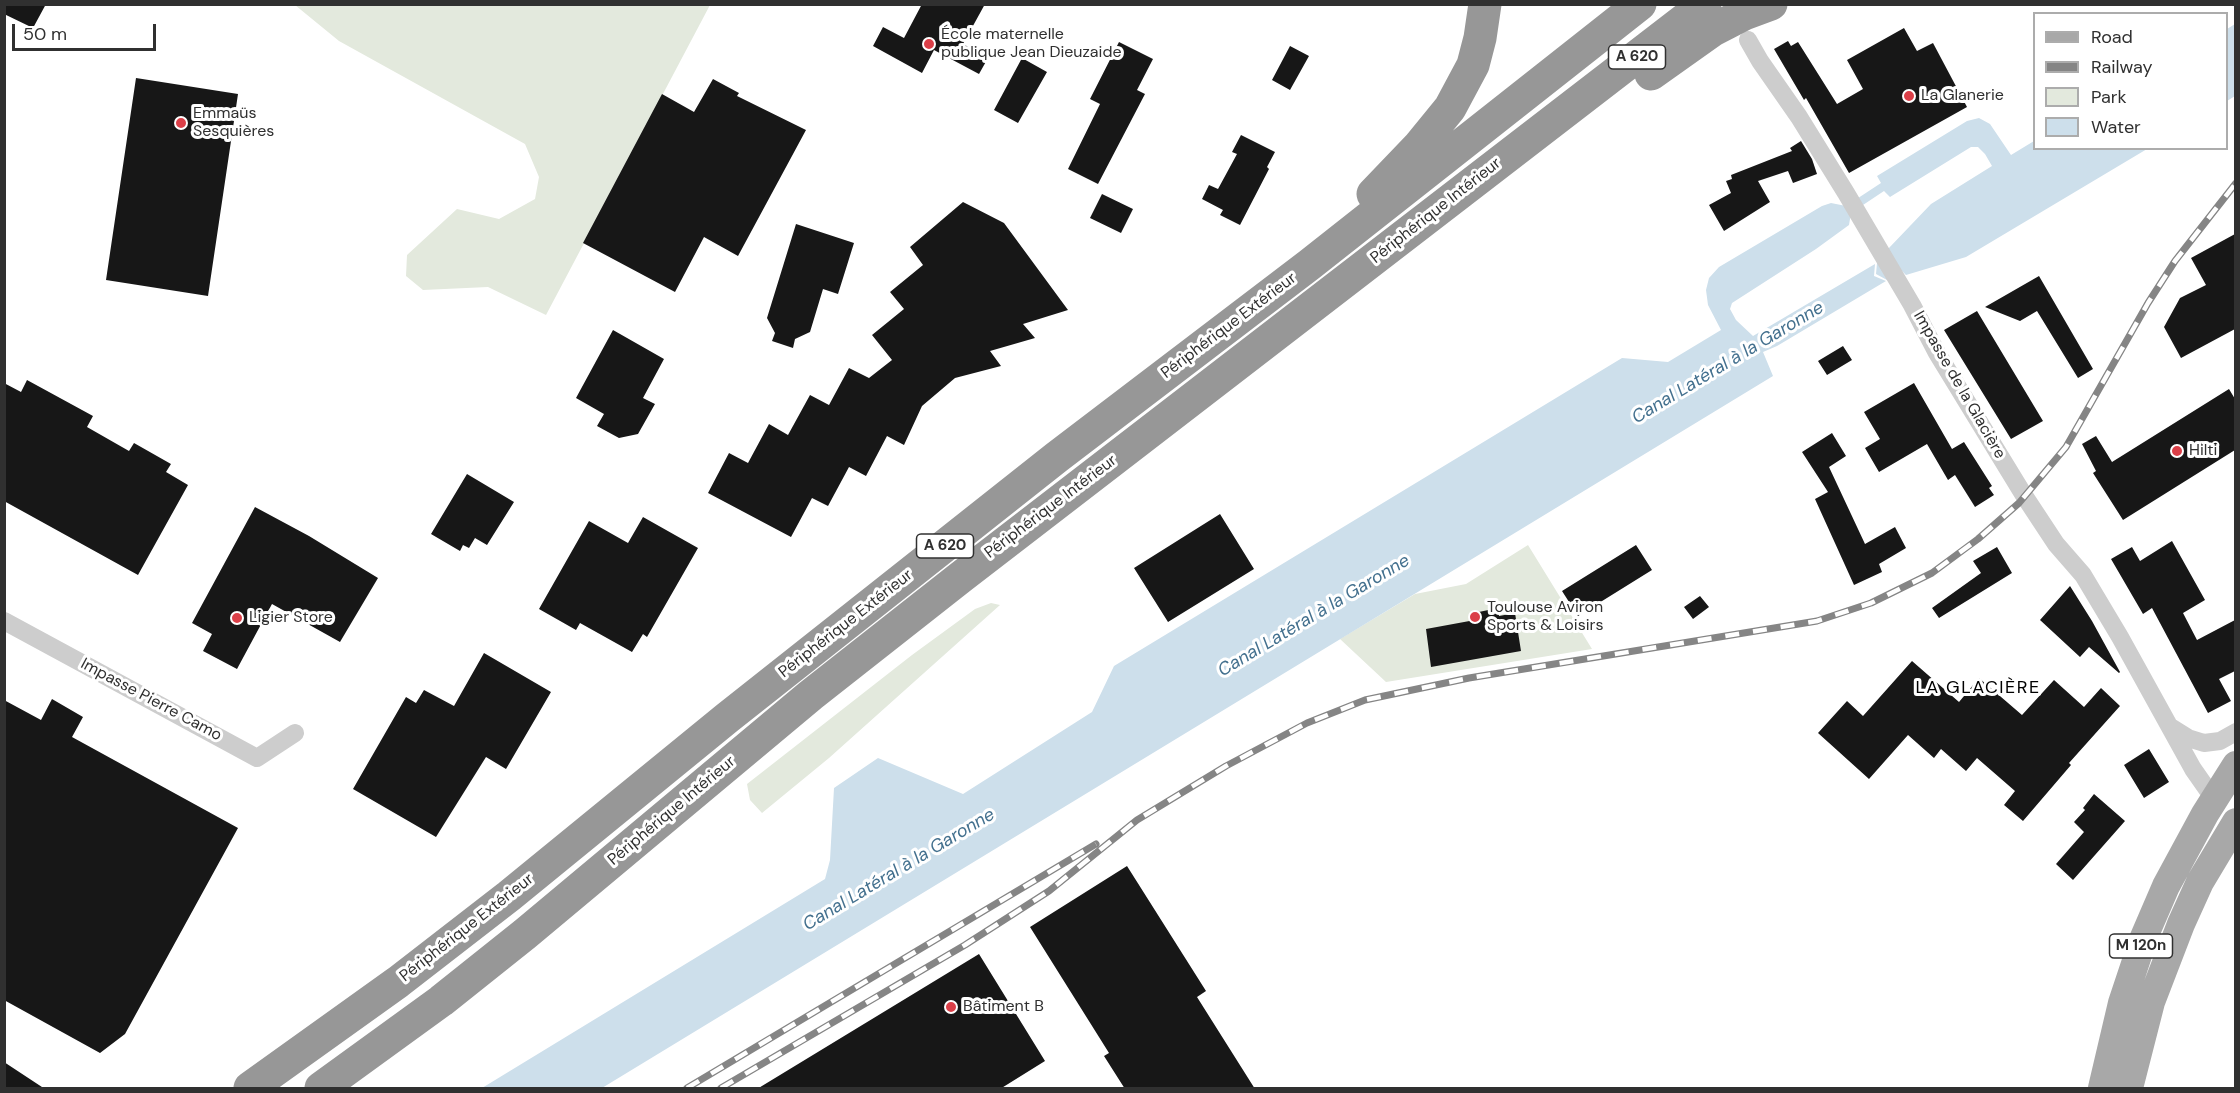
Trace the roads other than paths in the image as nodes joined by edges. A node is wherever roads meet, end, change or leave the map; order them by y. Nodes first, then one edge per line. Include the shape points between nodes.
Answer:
1 (1485, 4) edge
2 (1640, 4) edge
3 (1706, 4) edge
4 (1771, 4) edge
5 (1749, 40) dead end
6 (1568, 110) junction
7 (1309, 265) junction
8 (4, 621) edge
9 (2172, 728) junction
10 (2235, 732) edge
11 (295, 733) dead end
12 (2235, 765) edge
13 (2214, 799) junction
14 (2235, 825) edge
15 (250, 1089) edge
16 (321, 1089) edge
17 (2102, 1089) edge
18 (2129, 1089) edge

1 - 7 highway via 1473,65 1450,108
2 - 7 highway, Périphérique Extérieur / A 620
3 - 6 highway, Périphérique Intérieur / A 620
4 - 6 highway via 1713,30 1604,110
5 - 9 street, Impasse de la Glacière via 1846,193 1937,354 2025,497 2083,576
6 - 16 highway, Périphérique Intérieur / A 620 via 961,577 811,695 441,1001
7 - 15 highway, Périphérique Extérieur / A 620 via 727,717 491,910
8 - 11 street, Impasse Pierre Camo via 257,758
9 - 10 street via 2204,743 2220,741
9 - 13 street, Impasse de la Glacière
12 - 13 main road, M 120n
13 - 17 main road, M 120n via 2166,886 2144,937 2122,1003
14 - 18 main road, M 120n via 2200,882 2178,932 2151,1002

